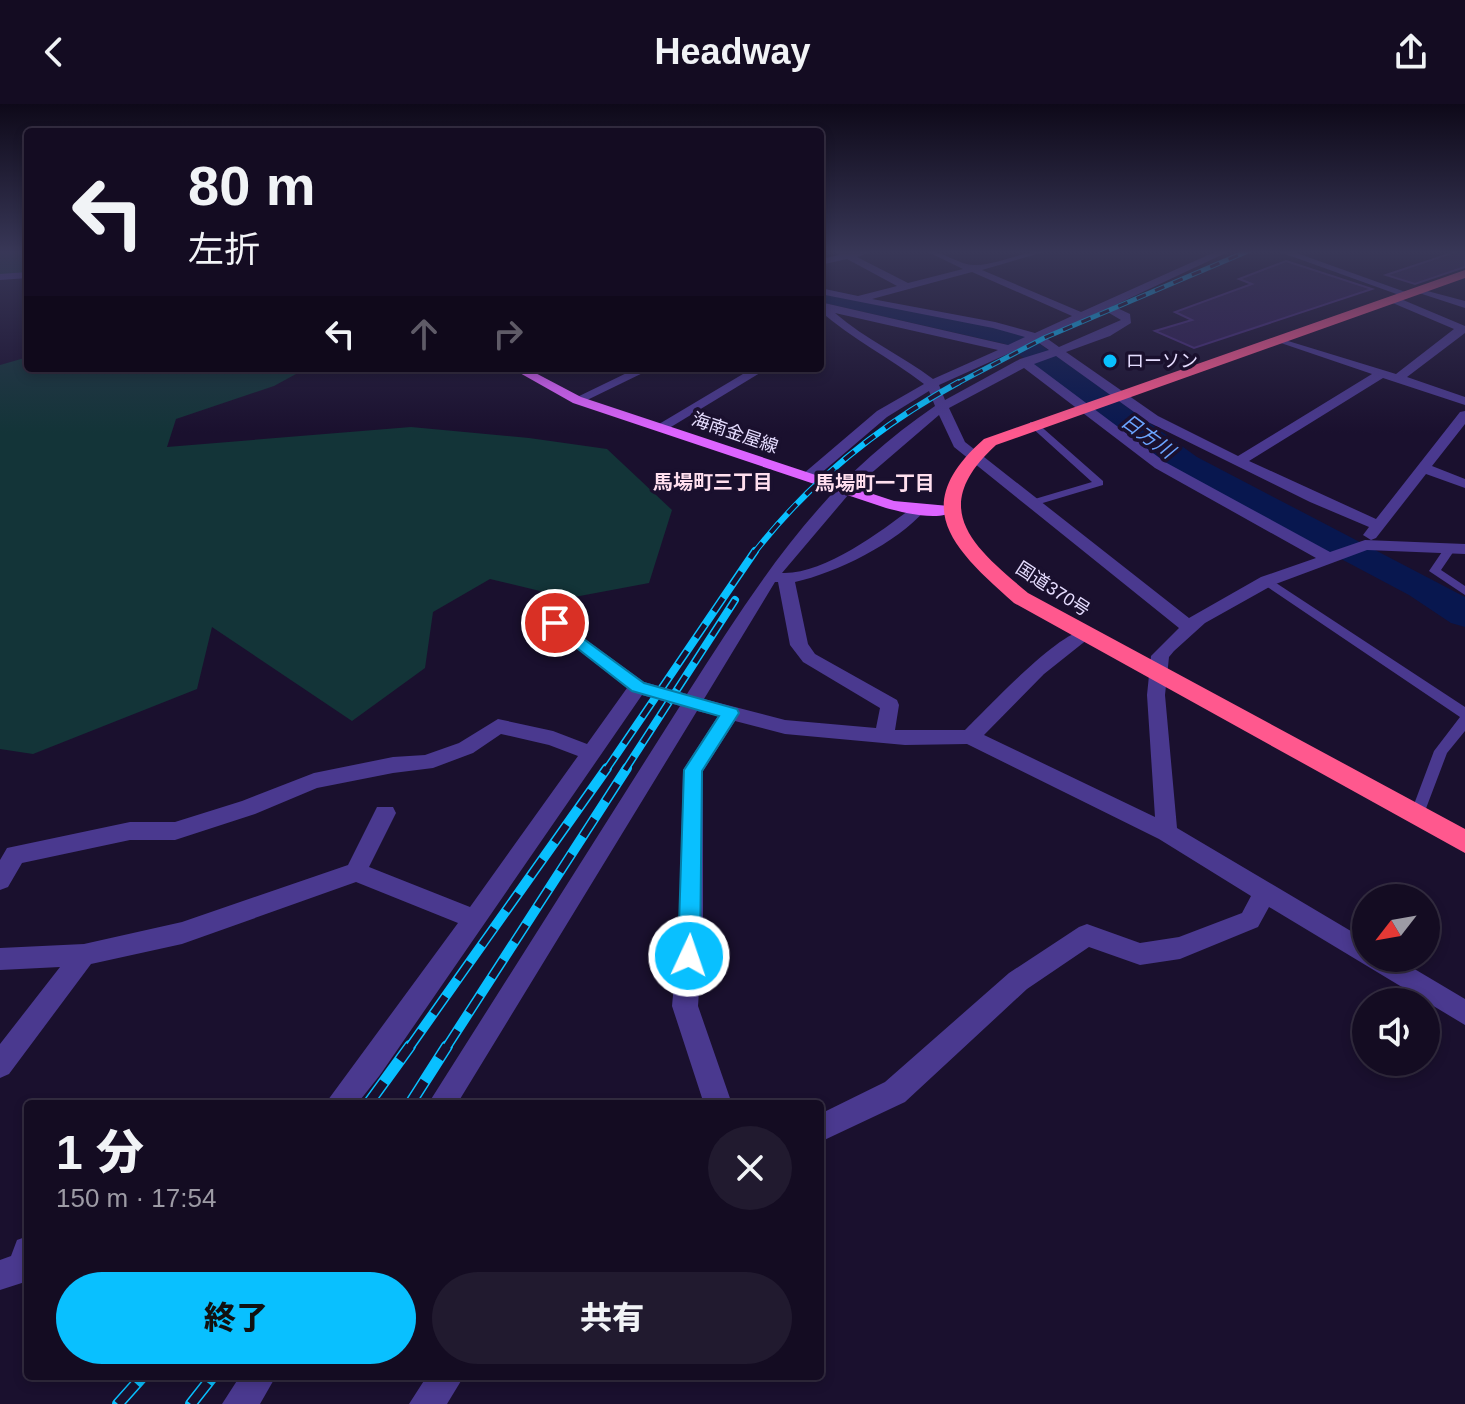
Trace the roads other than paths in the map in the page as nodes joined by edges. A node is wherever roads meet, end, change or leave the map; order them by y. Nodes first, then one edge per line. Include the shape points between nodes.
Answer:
1 (827, 312) edge
2 (846, 312) edge
3 (925, 312) edge
4 (1071, 312) edge
5 (1087, 312) edge
6 (1117, 312) edge
7 (1356, 312) edge
8 (1421, 312) edge
9 (1079, 315) junction
10 (836, 319) junction
11 (824, 320) edge
12 (1463, 330) edge
13 (1030, 337) junction
14 (1279, 339) junction
15 (1008, 347) junction
16 (1040, 355) junction
17 (526, 372) edge
18 (638, 372) edge
19 (755, 372) edge
20 (1381, 374) junction
21 (1397, 379) junction
22 (932, 384) junction
23 (577, 400) junction
24 (1101, 401) junction
25 (1465, 401) edge
26 (942, 407) junction
27 (1465, 415) edge
28 (1033, 424) junction
29 (661, 427) junction
30 (971, 455) junction
31 (1237, 462) junction
32 (1426, 469) junction
33 (808, 477) junction
34 (1465, 484) edge
35 (842, 488) junction
36 (1032, 503) junction
37 (918, 510) junction
38 (949, 510) junction
39 (1378, 525) junction
40 (1365, 545) junction
41 (1457, 548) edge
42 (1330, 559) junction
43 (778, 578) junction
44 (1267, 581) junction
45 (1465, 591) edge
46 (555, 623) dead end
47 (1190, 628) junction
48 (1082, 635) junction
49 (1160, 675) junction
50 (638, 687) junction
51 (693, 703) junction
52 (730, 713) junction
53 (1465, 714) edge
54 (1465, 721) edge
55 (884, 736) junction
56 (970, 737) junction
57 (591, 753) junction
58 (385, 813) dead end
59 (1417, 815) junction
60 (1167, 833) junction
61 (1465, 842) edge
62 (8, 856) edge
63 (356, 872) junction
64 (0, 880) edge
65 (1265, 892) junction
66 (474, 919) junction
67 (1352, 945) edge
68 (84, 955) junction
69 (0, 959) edge
70 (1397, 972) edge
71 (1465, 1013) edge
72 (0, 1065) edge
73 (342, 1100) edge
74 (445, 1100) edge
75 (717, 1100) edge
76 (824, 1126) edge
77 (257, 1380) edge
78 (445, 1380) edge
79 (239, 1404) edge
80 (426, 1404) edge

1 - 10 street
2 - 15 street
3 - 13 street
4 - 9 street
5 - 9 street
6 - 16 street via 1127,321
7 - 14 highway
8 - 12 street
9 - 13 street
10 - 11 street
10 - 22 street
12 - 21 street
13 - 15 street
13 - 16 street
14 - 20 street
14 - 24 highway
15 - 22 street
16 - 24 street
16 - 24 street
16 - 26 street
17 - 23 main road, 海南金屋線
18 - 23 street
19 - 29 street
20 - 21 street
20 - 31 street
21 - 25 street
22 - 26 street
22 - 33 street via 882,414
23 - 29 main road, 海南金屋線
24 - 28 highway
24 - 31 street via 1153,419
24 - 42 street via 1160,465
26 - 30 street via 959,444
26 - 35 street via 882,450
27 - 32 street
28 - 30 highway
28 - 36 lane via 1099,483
29 - 33 main road, 海南金屋線
30 - 36 street
30 - 38 highway via 951,486
31 - 39 street
32 - 34 street
32 - 39 street
33 - 35 main road, 海南金屋線
35 - 37 main road, 海南金屋線
35 - 43 street
36 - 47 street
37 - 38 main road, 海南金屋線
37 - 43 street via 903,524 821,570
38 - 48 highway, 国道370号 via 985,569
39 - 40 street
40 - 41 street
40 - 42 street
41 - 45 lane via 1435,571
42 - 44 street
43 - 51 street
43 - 55 street via 799,645 809,658 890,705
44 - 47 street
44 - 53 lane
46 - 50 street
47 - 49 street via 1160,656
48 - 49 highway, 国道370号
48 - 56 street
49 - 59 highway, 国道370号
49 - 60 street via 1156,695
50 - 51 street
50 - 57 street
51 - 52 street
51 - 74 street
52 - 55 street via 785,727
52 - 75 street via 693,770 685,1006
54 - 59 lane via 1441,751
55 - 56 street
56 - 60 street
57 - 62 street via 498,726 466,748 426,763 314,781 175,831 130,831
57 - 66 street
58 - 63 street
59 - 61 highway, 国道370号
60 - 65 street
62 - 64 street
63 - 66 street
63 - 68 street via 182,933
65 - 67 street
65 - 76 street via 1250,920 1180,948 1140,954 1087,935 1018,981 895,1092
66 - 73 street
68 - 69 street
68 - 72 street
70 - 71 street
77 - 79 street
78 - 80 street

